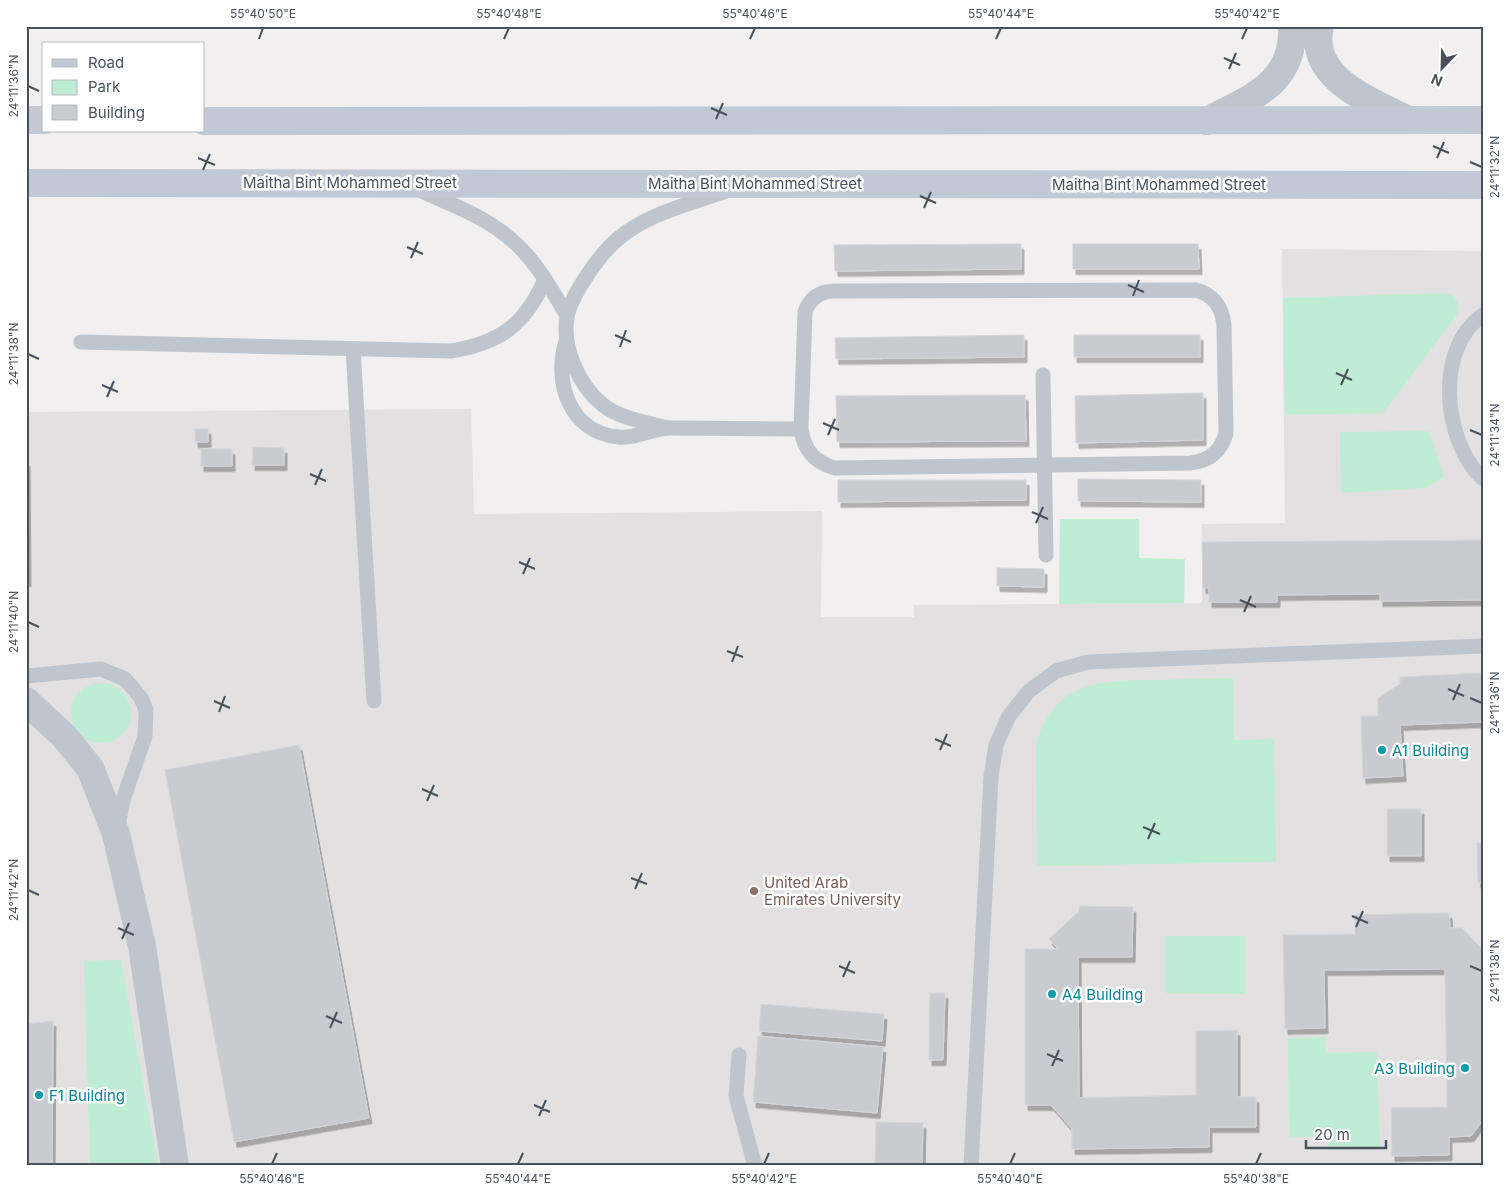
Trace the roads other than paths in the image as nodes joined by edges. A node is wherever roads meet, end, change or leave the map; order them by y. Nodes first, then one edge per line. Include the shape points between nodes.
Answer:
1 (1292, 26) edge
2 (1320, 26) edge
3 (26, 120) edge
4 (42, 120) edge
5 (1408, 120) junction
6 (1483, 120) edge
7 (205, 121) edge
8 (1207, 121) junction
9 (402, 182) junction
10 (26, 183) edge
11 (749, 183) junction
12 (1483, 185) edge
13 (546, 279) junction
14 (1483, 315) edge
15 (567, 316) junction
16 (568, 337) junction
17 (81, 342) dead end
18 (353, 349) junction
19 (1043, 375) dead end
20 (668, 428) junction
21 (801, 429) junction
22 (1045, 466) junction
23 (1483, 479) edge
24 (1046, 555) dead end
25 (1483, 646) edge
26 (26, 676) edge
27 (26, 701) edge
28 (374, 701) dead end
29 (116, 834) junction
30 (739, 1054) dead end
31 (175, 1166) edge
32 (755, 1166) edge
33 (971, 1166) edge

1 - 8 street via 1290,53 1274,82 1262,92
2 - 5 street via 1320,51 1328,69 1341,84
3 - 4 main road
5 - 6 main road
5 - 8 main road
7 - 8 main road
9 - 10 main road, Maitha Bint Mohammed Street
9 - 11 main road, Maitha Bint Mohammed Street
9 - 13 lane via 482,218 500,230 518,245
11 - 12 main road, Maitha Bint Mohammed Street
11 - 15 lane via 656,216 618,238 590,272
13 - 15 lane
13 - 18 lane via 535,302 519,322 499,337 476,347 451,351
14 - 23 lane via 1466,333 1454,361 1450,386 1450,416 1455,436 1464,455
15 - 16 lane
16 - 20 lane via 576,370 602,404 621,415
16 - 20 lane via 563,351 561,378 568,404 588,426 603,434 619,437
17 - 18 lane
18 - 28 lane
19 - 22 lane
20 - 21 lane
21 - 22 lane via 805,445 815,459 835,468
21 - 22 lane via 805,312 812,299 826,291 1186,289 1206,293 1213,298 1223,315 1227,416 1224,441 1214,455 1190,463
22 - 24 lane
25 - 33 lane via 1088,662 1056,671 1029,691 1009,716 999,737 991,776
26 - 29 lane via 102,669 125,679 141,698 146,710 145,736 125,792
27 - 29 street via 64,736 90,768
29 - 31 street via 142,946
30 - 32 lane via 736,1096

